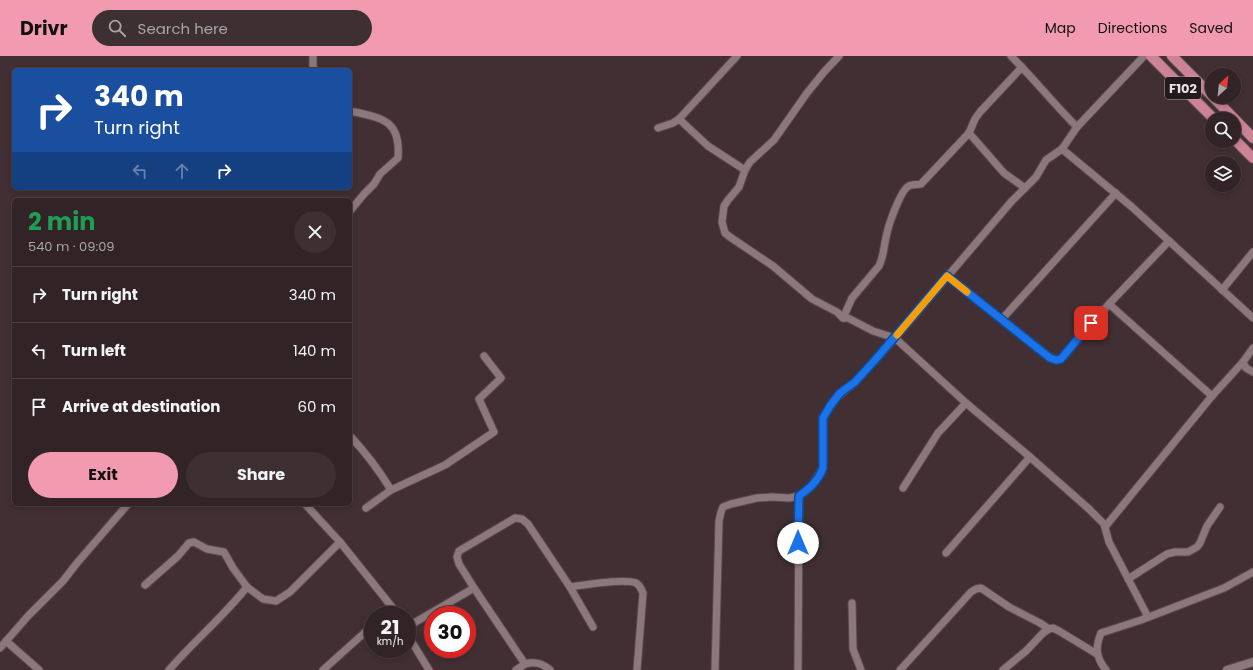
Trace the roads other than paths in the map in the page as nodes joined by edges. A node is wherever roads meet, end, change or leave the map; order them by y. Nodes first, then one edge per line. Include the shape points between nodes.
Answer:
1 (312, 56) edge
2 (737, 56) edge
3 (839, 56) edge
4 (1011, 56) edge
5 (1144, 56) edge
6 (1151, 56) edge
7 (1172, 56) edge
8 (1022, 67) junction
9 (314, 68) edge
10 (1205, 90) edge
11 (1219, 104) edge
12 (352, 111) edge
13 (1207, 112) edge
14 (679, 119) junction
15 (1077, 127) junction
16 (658, 128) dead end
17 (970, 133) junction
18 (1253, 138) edge
19 (1241, 146) edge
20 (1062, 149) junction
21 (1253, 158) edge
22 (745, 170) junction
23 (1025, 188) junction
24 (1116, 193) junction
25 (352, 209) edge
26 (1169, 241) junction
27 (1253, 252) edge
28 (947, 276) junction
29 (1222, 290) junction
30 (1109, 304) junction
31 (843, 318) junction
32 (1253, 318) edge
33 (1002, 320) junction
34 (895, 338) junction
35 (1253, 348) edge
36 (484, 356) dead end
37 (1243, 362) junction
38 (1253, 372) edge
39 (1212, 396) junction
40 (966, 403) junction
41 (352, 438) edge
42 (1030, 457) junction
43 (903, 488) dead end
44 (391, 490) junction
45 (799, 496) junction
46 (126, 506) edge
47 (307, 506) edge
48 (1220, 507) dead end
49 (366, 508) dead end
50 (1105, 527) junction
51 (340, 542) junction
52 (946, 553) dead end
53 (1253, 572) edge
54 (1128, 579) junction
55 (146, 585) dead end
56 (570, 587) junction
57 (247, 588) junction
58 (474, 588) junction
59 (852, 603) dead end
60 (391, 606) edge
61 (1148, 617) junction
62 (416, 622) edge
63 (593, 628) dead end
64 (1049, 629) junction
65 (364, 633) edge
66 (6, 641) junction
67 (0, 648) edge
68 (416, 650) edge
69 (1097, 654) junction
70 (1253, 662) edge
71 (525, 664) junction
72 (39, 670) edge
73 (169, 670) edge
74 (323, 670) edge
75 (430, 670) edge
76 (516, 670) edge
77 (550, 670) edge
78 (637, 670) edge
79 (715, 670) edge
80 (798, 670) edge
81 (861, 670) edge
82 (900, 670) edge
83 (1003, 670) edge
84 (1106, 670) edge
85 (1227, 670) edge

1 - 9 street
2 - 14 street
3 - 22 street via 807,93 774,140
4 - 8 street
5 - 15 street
6 - 13 main road, F102
7 - 10 main road, F102
8 - 15 street
8 - 17 street via 980,112
11 - 18 main road, F102
12 - 25 street via 379,118 387,123 398,136 399,146 398,158 380,174
14 - 16 street
14 - 22 street via 708,146
15 - 20 street
17 - 23 street via 1004,174
17 - 31 street via 921,184 905,189 887,232 882,260 852,298
19 - 21 main road
20 - 23 street via 1046,160 1036,177
20 - 24 street
22 - 31 street via 739,187 724,206 722,222 725,233 773,266 812,299
23 - 28 street
24 - 26 street
24 - 33 street
26 - 29 street
26 - 30 street
27 - 29 street
28 - 33 street
28 - 34 street
29 - 32 street
30 - 33 street via 1061,359 1056,360
30 - 39 street
31 - 34 street
34 - 40 street
34 - 45 street via 830,406 823,418 821,474 811,487
35 - 37 street
36 - 44 street via 501,378 478,399 494,432 445,465
37 - 38 street via 1246,368
37 - 39 street
39 - 50 street
40 - 42 street
40 - 43 street via 938,433
41 - 44 street via 369,456
42 - 50 street via 1089,509
42 - 52 street
44 - 49 street
45 - 79 street via 739,501 723,507 720,512
45 - 80 street
46 - 66 street via 63,581
47 - 51 street
48 - 54 street via 1197,547 1188,552 1167,554
50 - 54 street via 1108,542
51 - 57 street via 290,592 276,601 263,598
51 - 60 street
53 - 61 street via 1224,588
54 - 61 street
55 - 57 street via 189,543 194,542 207,549 224,552
56 - 58 street via 528,524 522,519 515,518 459,551 457,557
56 - 63 street
56 - 78 street via 622,581 635,583 640,587 643,593
57 - 73 street
58 - 62 street
58 - 71 street
59 - 81 street via 853,649
61 - 69 street via 1101,634
64 - 69 street via 1059,631
64 - 82 street via 1009,607 987,591 976,589
64 - 83 street
65 - 74 street
66 - 67 street
66 - 72 street
68 - 75 street
69 - 84 street
70 - 85 street
71 - 76 street
71 - 77 street via 539,662

